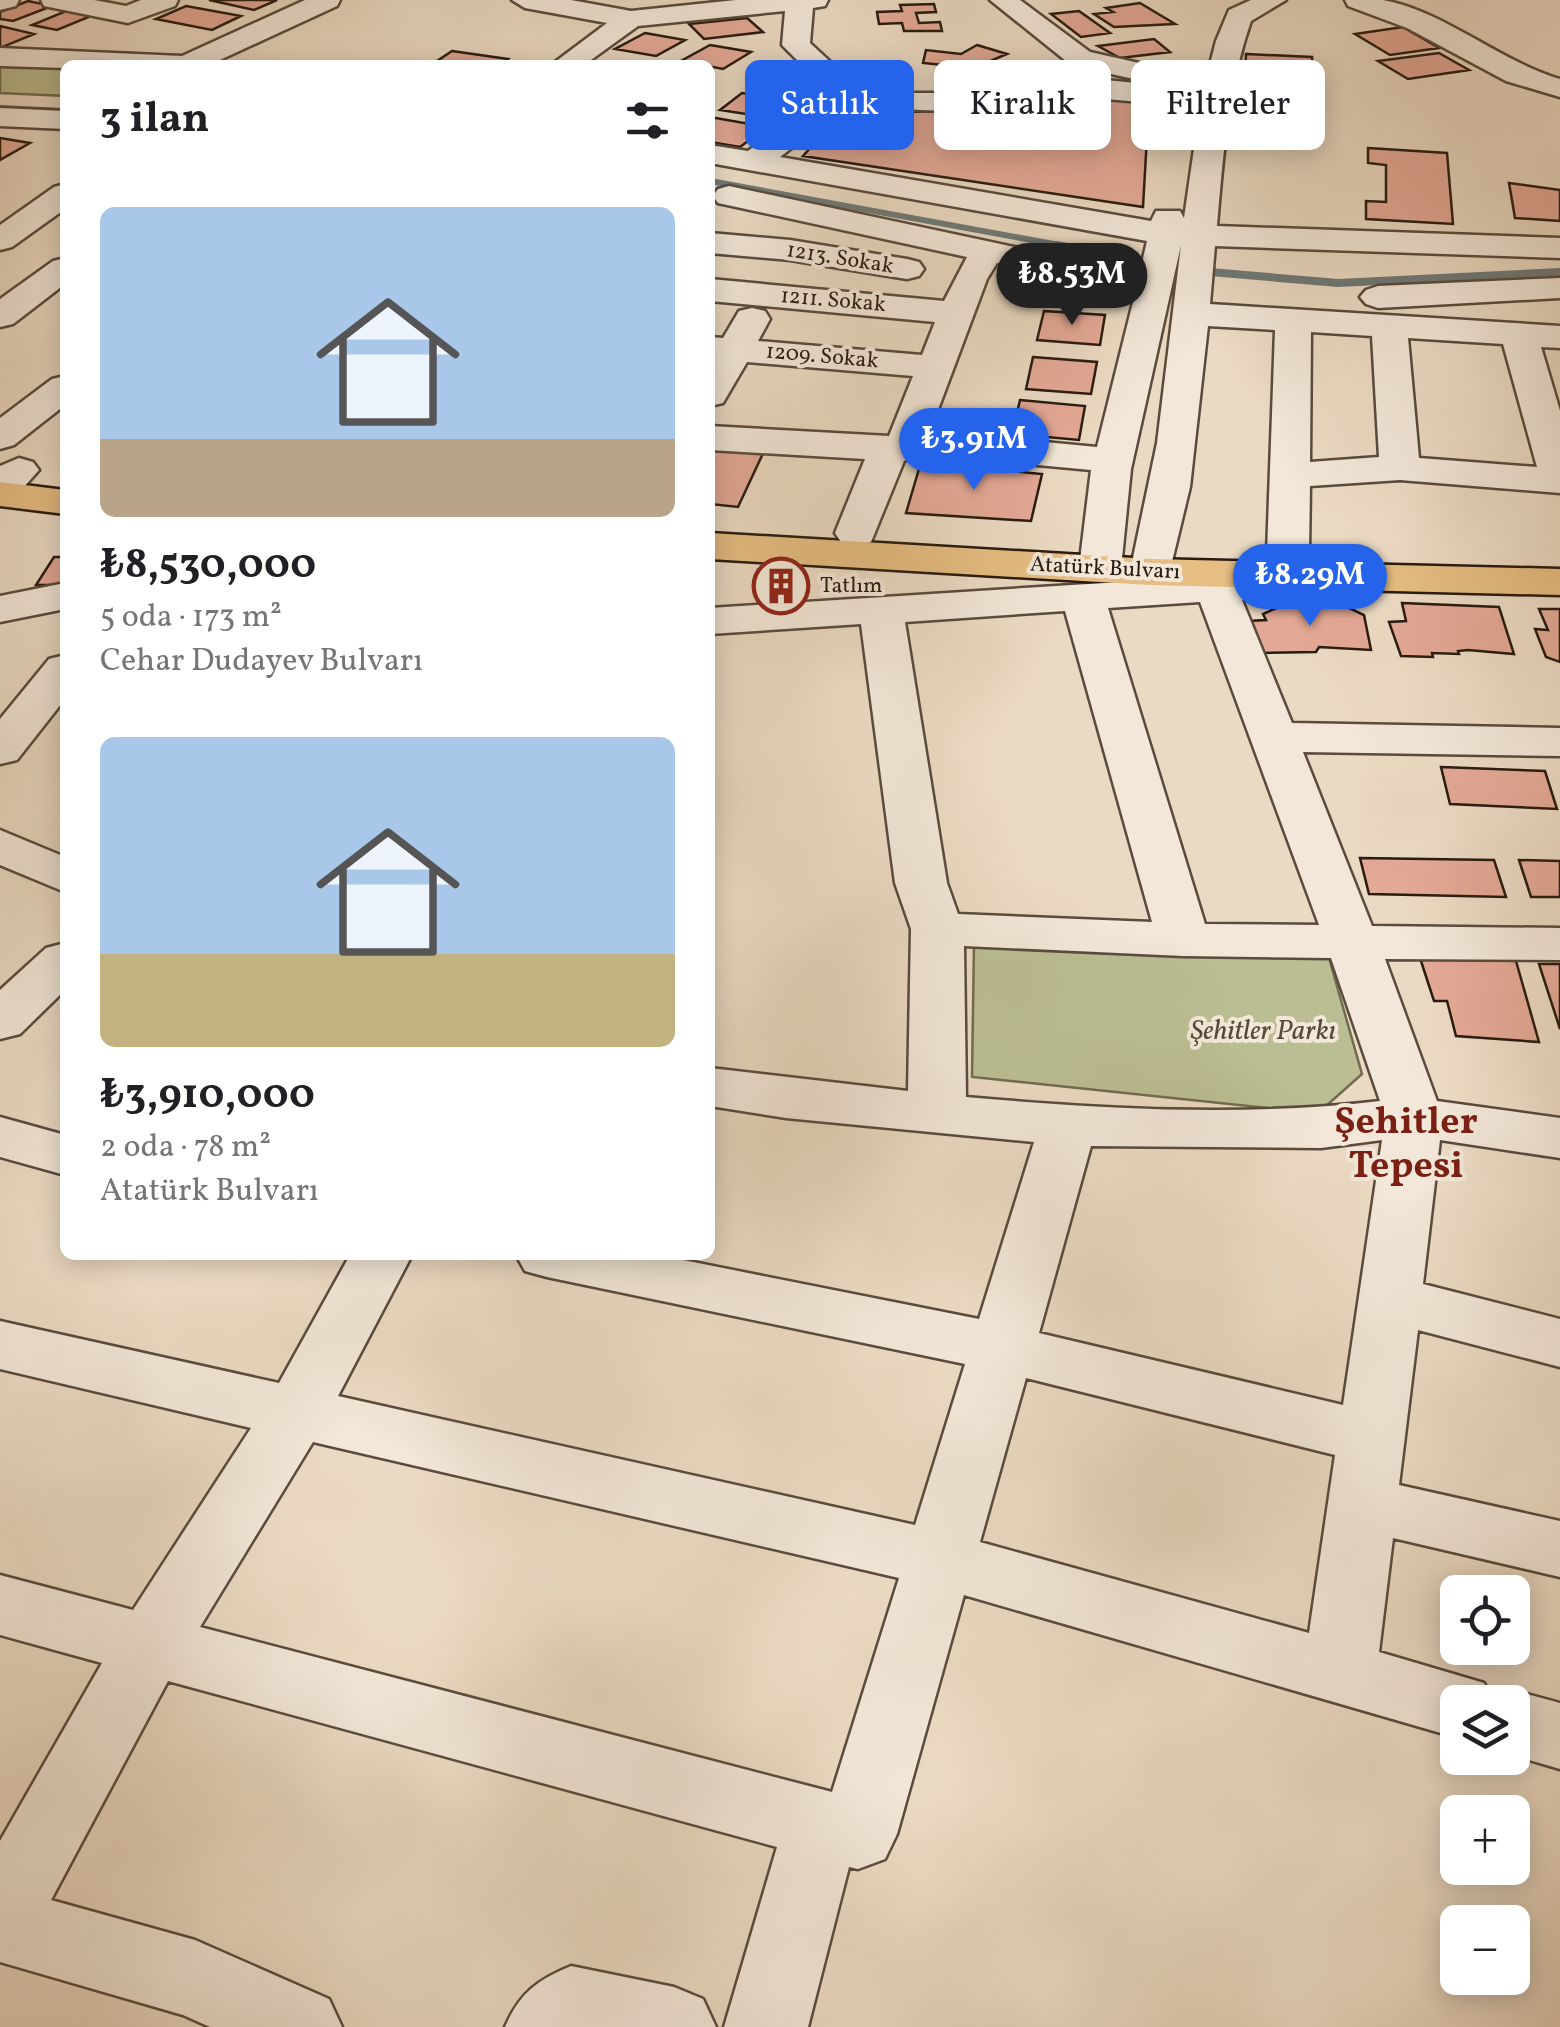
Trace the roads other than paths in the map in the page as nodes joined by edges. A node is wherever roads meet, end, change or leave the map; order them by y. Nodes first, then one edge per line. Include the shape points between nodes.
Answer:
1 (54, 0) edge
2 (164, 0) edge
3 (327, 0) edge
4 (526, 0) edge
5 (815, 0) edge
6 (1002, 0) edge
7 (1235, 0) edge
8 (1273, 0) edge
9 (1358, 0) edge
10 (1433, 0) edge
11 (800, 1) edge
12 (1394, 14) junction
13 (631, 19) junction
14 (0, 57) edge
15 (69, 60) edge
16 (196, 60) edge
17 (571, 60) edge
18 (809, 60) edge
19 (1196, 60) edge
20 (1131, 73) edge
21 (1131, 88) edge
22 (1560, 88) edge
23 (914, 106) edge
24 (0, 117) edge
25 (60, 120) edge
26 (770, 150) edge
27 (1187, 150) edge
28 (715, 155) edge
29 (754, 162) junction
30 (715, 194) edge
31 (0, 214) edge
32 (824, 216) junction
33 (49, 217) edge
34 (1182, 235) junction
35 (0, 240) edge
36 (715, 243) edge
37 (1560, 248) edge
38 (790, 250) junction
39 (60, 272) edge
40 (971, 281) junction
41 (1560, 288) edge
42 (715, 290) edge
43 (766, 294) junction
44 (1154, 297) junction
45 (1560, 300) edge
46 (1192, 309) junction
47 (0, 316) edge
48 (1297, 321) junction
49 (1389, 327) junction
50 (1519, 334) junction
51 (1560, 337) edge
52 (723, 349) edge
53 (934, 367) junction
54 (715, 378) edge
55 (60, 394) edge
56 (715, 438) edge
57 (900, 446) junction
58 (1113, 460) junction
59 (1400, 468) junction
60 (4, 472) edge
61 (60, 474) edge
62 (1289, 475) junction
63 (1560, 480) edge
64 (60, 500) edge
65 (715, 526) edge
66 (856, 533) junction
67 (715, 546) edge
68 (1288, 553) junction
69 (1154, 560) junction
70 (1560, 563) edge
71 (1096, 571) junction
72 (1326, 579) junction
73 (1560, 582) edge
74 (1217, 590) junction
75 (60, 597) edge
76 (0, 609) edge
77 (881, 610) junction
78 (715, 621) edge
79 (60, 674) edge
80 (1275, 737) junction
81 (1560, 742) edge
82 (0, 750) edge
83 (0, 845) edge
84 (60, 875) edge
85 (937, 929) junction
86 (1184, 940) junction
87 (1352, 942) junction
88 (1560, 944) edge
89 (60, 965) edge
90 (0, 1020) edge
91 (715, 1088) edge
92 (937, 1113) junction
93 (1414, 1117) junction
94 (1068, 1126) junction
95 (0, 1137) edge
96 (1560, 1138) edge
97 (60, 1154) edge
98 (378, 1260) edge
99 (571, 1260) edge
100 (1393, 1300) junction
101 (1560, 1343) edge
102 (0, 1345) edge
103 (1002, 1348) junction
104 (296, 1412) junction
105 (1373, 1438) junction
106 (1363, 1504) junction
107 (1560, 1549) edge
108 (939, 1560) junction
109 (0, 1605) edge
110 (150, 1645) junction
111 (1340, 1673) junction
112 (1440, 1701) edge
113 (1530, 1727) edge
114 (1560, 1736) edge
115 (822, 1824) junction
116 (0, 1921) edge
117 (300, 2027) edge
118 (548, 2027) edge
119 (674, 2027) edge
120 (766, 2027) edge

1 - 2 street via 128,15
3 - 16 street
4 - 13 street
5 - 11 street
6 - 20 street via 1080,59
7 - 19 street via 1203,22
8 - 34 street via 1240,16 1234,28
9 - 12 street
10 - 12 street
11 - 13 street
11 - 18 street via 796,45
12 - 22 street via 1516,76
13 - 17 street
14 - 15 street
21 - 23 street
24 - 25 street
26 - 29 street
27 - 34 street
28 - 29 street
29 - 34 street
30 - 32 street
31 - 33 street
32 - 38 street
32 - 40 street
33 - 35 street
34 - 37 street via 1247,239 1276,256 1336,260 1442,246
34 - 44 street
34 - 46 street
36 - 38 street, 1213. Sokak
38 - 40 street, 1213. Sokak
38 - 43 street
39 - 47 street
40 - 43 street, 1211. Sokak
40 - 44 street via 1080,271
40 - 53 street
41 - 46 street via 1314,300 1238,296
42 - 43 street, 1211. Sokak
43 - 52 street
44 - 58 street
45 - 48 street
46 - 48 street
46 - 69 street
48 - 49 street
48 - 62 street
49 - 50 street
49 - 59 street
50 - 51 street
50 - 63 street
52 - 53 street, 1209. Sokak
52 - 54 street
53 - 57 street
55 - 60 street
56 - 57 street
57 - 58 street
57 - 66 street
58 - 71 street
59 - 62 street
59 - 63 street
60 - 61 main road
60 - 64 main road
62 - 68 street
65 - 66 main road, Atatürk Bulvarı
66 - 71 main road, Atatürk Bulvarı
67 - 71 main road, Atatürk Bulvarı
68 - 69 main road, Atatürk Bulvarı
68 - 70 main road, Atatürk Bulvarı
69 - 71 main road, Atatürk Bulvarı
69 - 72 main road, Atatürk Bulvarı
71 - 74 street
71 - 77 street
71 - 86 street
72 - 73 main road, Atatürk Bulvarı
72 - 74 street
74 - 80 street
75 - 76 street
77 - 78 street
77 - 85 street via 921,883
79 - 82 street
80 - 81 street
80 - 87 street
83 - 84 street
85 - 86 street
85 - 92 street
86 - 87 street
87 - 88 street
87 - 93 street
89 - 90 street
91 - 92 street
92 - 94 street
93 - 94 street via 1321,1128
93 - 96 street
93 - 100 street
94 - 103 street
95 - 97 street
98 - 104 street
99 - 103 street
100 - 101 street
100 - 105 street
102 - 104 street
103 - 105 street
103 - 108 street
104 - 108 street
104 - 110 street
105 - 106 street
106 - 107 street
106 - 111 street
108 - 111 street
108 - 115 street via 858,1834
109 - 110 street
110 - 115 street
110 - 116 street
111 - 112 street
113 - 114 street
115 - 120 street
116 - 117 street via 195,1979
118 - 119 street via 570,2006

